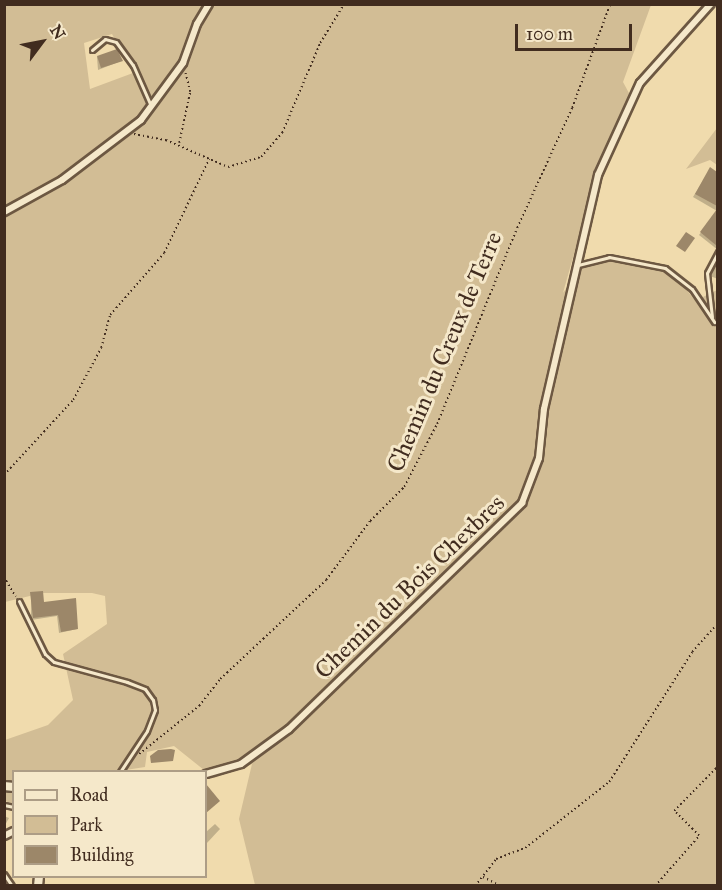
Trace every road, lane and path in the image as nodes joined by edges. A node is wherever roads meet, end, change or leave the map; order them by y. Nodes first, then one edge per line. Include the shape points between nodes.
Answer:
1 (209, 4) edge
2 (344, 4) edge
3 (610, 4) edge
4 (711, 4) edge
5 (92, 50) dead end
6 (183, 63) junction
7 (151, 108) junction
8 (124, 135) junction
9 (178, 144) junction
10 (209, 159) junction
11 (4, 212) edge
12 (717, 252) edge
13 (576, 266) junction
14 (4, 475) edge
15 (4, 577) edge
16 (19, 601) joint
17 (717, 623) edge
18 (130, 756) junction
19 (717, 766) edge
20 (121, 770) edge
21 (207, 774) edge
22 (4, 874) edge
23 (482, 877) junction
24 (717, 882) edge
25 (12, 885) edge
26 (475, 885) edge
27 (501, 885) edge
28 (655, 885) edge
29 (715, 885) edge

1 - 6 street
2 - 10 path via 320,44 282,133 266,153 236,166
3 - 18 path, Chemin du Creux de Terre via 572,108 517,228 437,424 404,487 370,521 326,580 220,679 199,706 137,756
4 - 13 street, Chemin du Bois Chexbres via 640,83 593,189
5 - 7 lane via 105,39 116,42 133,65
6 - 7 street
6 - 9 path via 190,92
7 - 8 street
8 - 9 path via 155,137
8 - 11 street via 62,180
9 - 10 path
10 - 14 path via 164,253 110,315 101,348 74,400
12 - 13 lane via 707,273 708,304 714,322 692,289 665,268 609,257
13 - 21 street, Chemin du Bois Chexbres via 544,409 539,458 517,511 456,564 289,729 241,764
15 - 16 path
16 - 18 lane via 45,654 54,662 127,682 145,689 153,700 155,710 147,731
17 - 23 path via 692,652 609,782 525,848 496,859
18 - 20 lane
19 - 28 path via 674,812 699,836
22 - 25 lane
23 - 26 path
23 - 27 path
24 - 29 path

